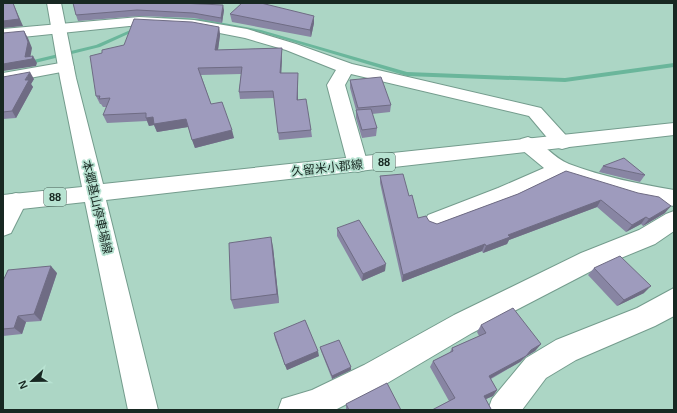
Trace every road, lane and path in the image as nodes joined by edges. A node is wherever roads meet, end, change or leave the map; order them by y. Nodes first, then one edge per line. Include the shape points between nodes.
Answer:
1 (54, 3) edge
2 (59, 30) junction
3 (3, 34) edge
4 (66, 67) junction
5 (347, 68) junction
6 (3, 78) edge
7 (674, 129) edge
8 (562, 142) junction
9 (528, 144) junction
10 (358, 165) junction
11 (561, 169) junction
12 (94, 193) junction
13 (674, 198) edge
14 (9, 202) edge
15 (674, 220) edge
16 (436, 221) dead end
17 (3, 227) edge
18 (674, 300) edge
19 (143, 410) edge
20 (293, 410) edge
21 (504, 410) edge

1 - 2 street, 本郷基山停車場線
2 - 3 street
2 - 4 street, 本郷基山停車場線
2 - 5 street via 139,21 194,24 247,34
4 - 6 street
4 - 12 street, 本郷基山停車場線
5 - 8 street via 535,112
5 - 10 street via 336,85
7 - 8 street, 久留米小郡線 / 88
8 - 9 street, 久留米小郡線 / 88
9 - 10 street, 久留米小郡線 / 88
9 - 11 street via 547,161
10 - 12 street, 久留米小郡線 / 88
11 - 13 street via 633,191
11 - 16 street
12 - 14 street, 久留米小郡線 / 88
12 - 19 street, 本郷基山停車場線
14 - 17 street
15 - 20 street via 647,237 590,260 463,324 374,375 321,401
18 - 21 street via 646,317 566,350 536,368

